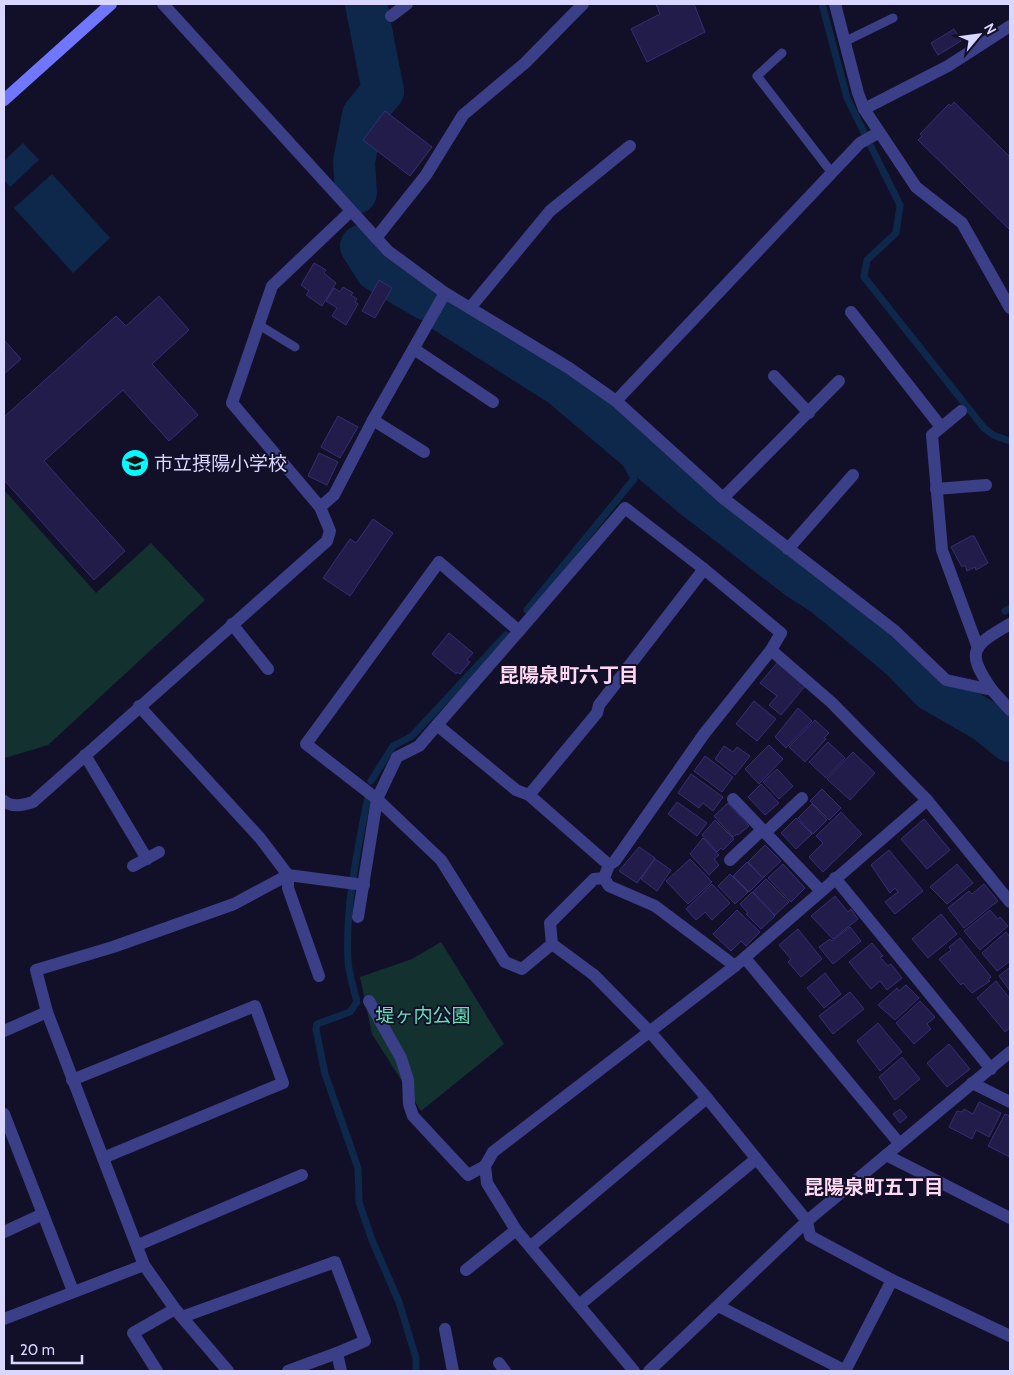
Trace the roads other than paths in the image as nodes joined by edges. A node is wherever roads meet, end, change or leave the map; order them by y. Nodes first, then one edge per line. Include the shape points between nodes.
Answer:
1 (110, 4) edge
2 (163, 4) edge
3 (407, 4) edge
4 (583, 4) edge
5 (835, 4) edge
6 (391, 16) dead end
7 (893, 18) dead end
8 (1009, 28) edge
9 (846, 41) junction
10 (782, 53) dead end
11 (4, 100) edge
12 (864, 109) junction
13 (878, 133) junction
14 (630, 146) dead end
15 (832, 173) junction
16 (351, 212) junction
17 (376, 238) junction
18 (1006, 290) edge
19 (446, 293) junction
20 (470, 308) junction
21 (1010, 308) edge
22 (852, 312) dead end
23 (259, 325) junction
24 (295, 347) dead end
25 (414, 349) junction
26 (774, 376) dead end
27 (839, 381) dead end
28 (616, 401) junction
29 (493, 402) dead end
30 (961, 411) dead end
31 (809, 413) junction
32 (373, 420) junction
33 (942, 427) junction
34 (424, 452) dead end
35 (853, 475) dead end
36 (986, 485) dead end
37 (936, 489) junction
38 (723, 498) junction
39 (320, 507) junction
40 (788, 549) junction
41 (704, 569) junction
42 (232, 624) junction
43 (1010, 624) edge
44 (519, 631) junction
45 (978, 648) junction
46 (771, 650) junction
47 (268, 669) dead end
48 (992, 690) junction
49 (139, 706) junction
50 (1010, 710) edge
51 (437, 725) junction
52 (85, 755) junction
53 (529, 795) junction
54 (802, 798) dead end
55 (377, 799) junction
56 (733, 799) dead end
57 (927, 800) junction
58 (4, 801) edge
59 (764, 831) junction
60 (159, 852) dead end
61 (147, 858) junction
62 (730, 860) dead end
63 (133, 866) dead end
64 (607, 871) junction
65 (288, 874) junction
66 (835, 878) junction
67 (364, 885) junction
68 (820, 890) junction
69 (1010, 902) edge
70 (358, 917) dead end
71 (552, 944) junction
72 (745, 958) junction
73 (734, 966) junction
74 (319, 976) dead end
75 (369, 1001) dead end
76 (47, 1012) junction
77 (4, 1031) edge
78 (650, 1032) junction
79 (1010, 1052) edge
80 (991, 1069) junction
81 (72, 1080) junction
82 (972, 1083) junction
83 (707, 1098) junction
84 (1010, 1102) edge
85 (4, 1114) edge
86 (899, 1143) junction
87 (886, 1155) junction
88 (103, 1158) junction
89 (756, 1159) junction
90 (485, 1166) junction
91 (302, 1175) dead end
92 (43, 1214) junction
93 (1010, 1218) edge
94 (807, 1222) junction
95 (516, 1230) junction
96 (4, 1232) edge
97 (138, 1245) junction
98 (531, 1246) junction
99 (144, 1265) junction
100 (466, 1270) dead end
101 (892, 1280) junction
102 (73, 1291) junction
103 (580, 1305) junction
104 (718, 1306) junction
105 (179, 1313) junction
106 (4, 1319) edge
107 (445, 1329) dead end
108 (1010, 1336) edge
109 (337, 1353) junction
110 (157, 1371) edge
111 (228, 1371) edge
112 (288, 1371) edge
113 (341, 1371) edge
114 (453, 1371) edge
115 (634, 1371) edge
116 (649, 1371) edge
117 (845, 1371) edge

1 - 11 street
2 - 16 street
3 - 6 street
4 - 17 street via 525,64 463,115 426,175
5 - 9 street
7 - 9 lane
8 - 12 street via 948,66
9 - 12 street
10 - 15 lane via 757,76
12 - 13 street
13 - 15 street via 860,143
13 - 18 street via 916,187 962,223
14 - 20 street via 550,211
15 - 28 street
16 - 17 street
16 - 23 street via 272,286
17 - 19 street via 388,251
18 - 21 street
19 - 20 street
19 - 25 street
20 - 28 street via 569,368
22 - 33 street
23 - 24 lane
23 - 39 street via 232,403
25 - 29 street
25 - 32 street
26 - 31 street
27 - 31 street
28 - 38 street
30 - 33 street
31 - 38 street
32 - 34 street
32 - 39 street via 334,495
33 - 37 street via 932,435
35 - 40 street
36 - 37 street
37 - 45 street via 942,550
38 - 40 street
39 - 42 street via 330,531 327,541
40 - 48 street via 895,631 946,680
41 - 44 street via 625,508
41 - 46 street via 781,634
41 - 53 street via 599,704 597,713
42 - 47 street
42 - 49 street
43 - 45 street via 986,638
44 - 51 street
44 - 55 street via 439,562 306,744
45 - 48 street via 975,657 977,667
46 - 57 street via 831,702
46 - 64 street via 704,734
48 - 50 street
49 - 52 street
49 - 65 street via 260,838
51 - 53 street via 516,790
51 - 55 street via 419,746 398,757
52 - 58 street via 33,802 20,806
52 - 61 street
53 - 64 street
54 - 59 street
55 - 67 street
55 - 71 street via 441,860 505,962 522,969
56 - 59 street
57 - 66 street
57 - 69 street
59 - 62 street
59 - 68 street
60 - 61 street
61 - 63 street
64 - 71 street via 594,879 550,923
64 - 73 street via 609,886 655,906
65 - 67 street
65 - 74 street via 288,888
65 - 76 street via 234,904 113,947 36,970
66 - 68 street
66 - 80 street
67 - 70 street
68 - 72 street
71 - 78 street via 594,975
72 - 73 street
72 - 86 street
73 - 78 street
75 - 90 street via 401,1058 414,1116 468,1175
76 - 77 street
76 - 81 street
78 - 83 street
78 - 90 street via 493,1152
79 - 80 street
80 - 82 street
81 - 88 street
81 - 88 street via 255,1006 284,1083
82 - 84 street
82 - 86 street
83 - 89 street
83 - 98 street
85 - 92 street
86 - 87 street
87 - 93 street
87 - 94 street
88 - 97 street
89 - 94 street
89 - 103 street
90 - 95 street via 487,1183
91 - 97 street
92 - 96 street
92 - 102 street
94 - 101 street via 810,1236
94 - 104 street
95 - 98 street
95 - 100 street
97 - 99 street
98 - 103 street
99 - 102 street
99 - 105 street
101 - 108 street
101 - 117 street
102 - 106 street
103 - 115 street
104 - 116 street
104 - 117 street
105 - 109 street via 335,1262 365,1341
105 - 110 street via 133,1332
105 - 111 street
107 - 114 street
109 - 112 street
109 - 113 street

